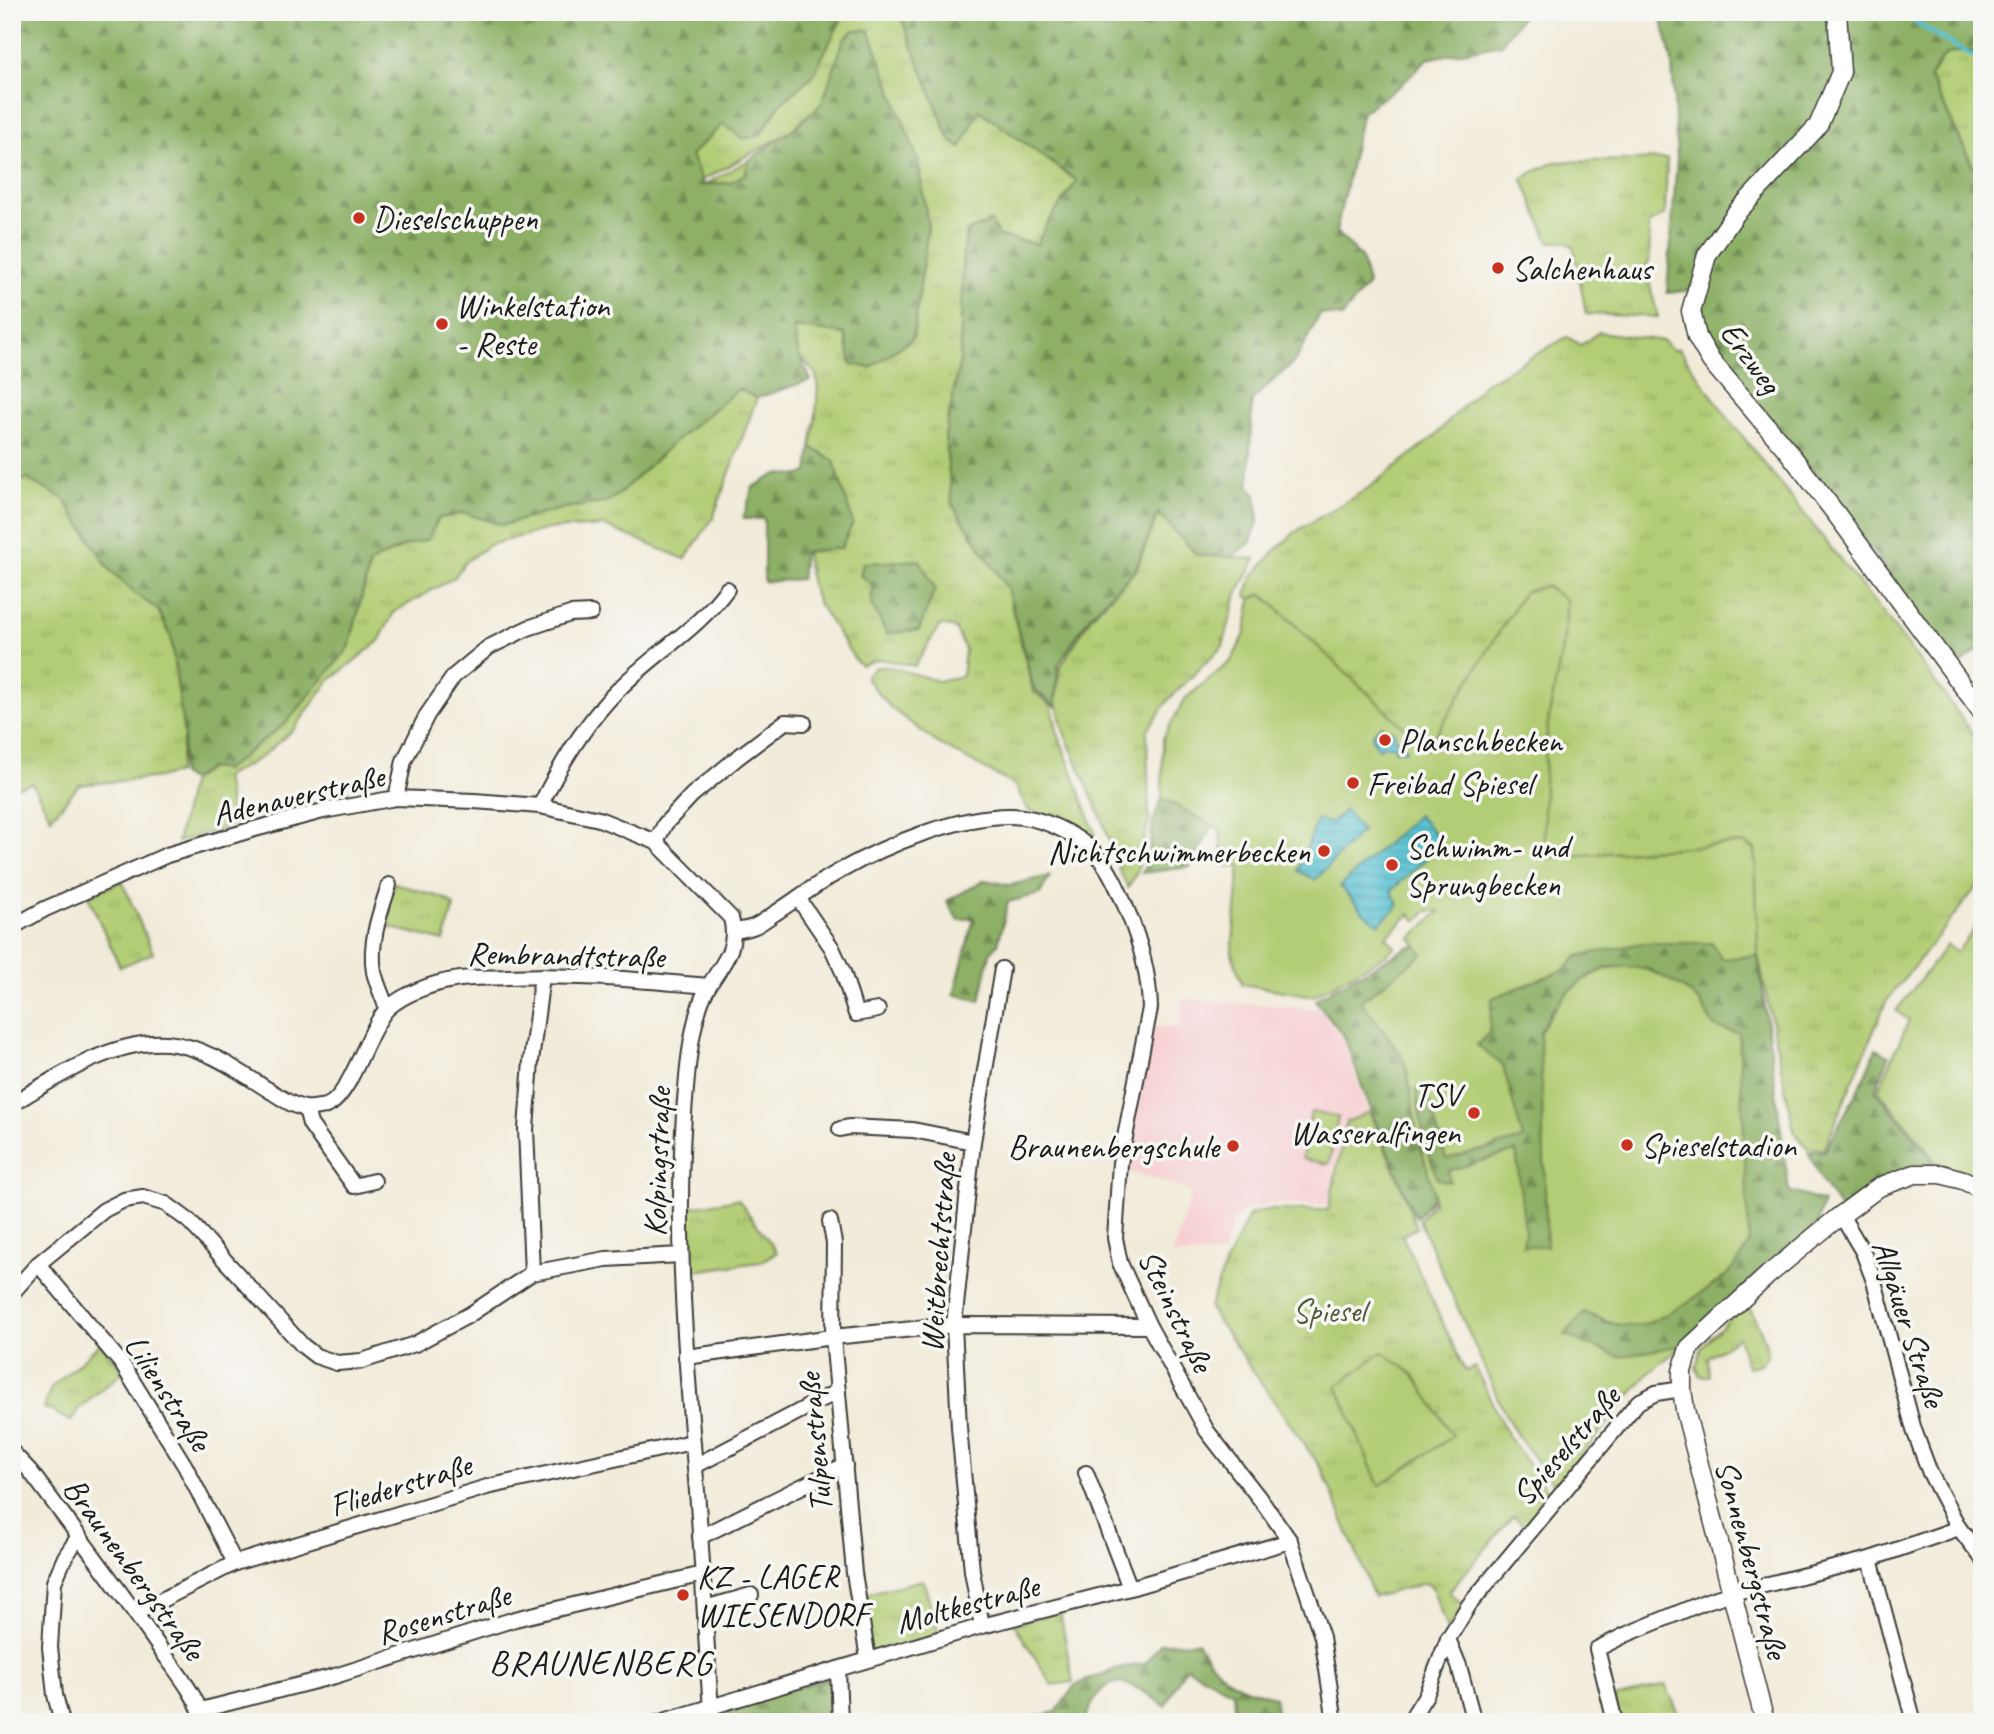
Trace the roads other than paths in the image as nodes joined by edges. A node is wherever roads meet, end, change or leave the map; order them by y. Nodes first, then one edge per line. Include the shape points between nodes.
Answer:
1 (1837, 12) edge
2 (727, 589) dead end
3 (591, 613) dead end
4 (1982, 712) edge
5 (804, 723) dead end
6 (396, 798) junction
7 (540, 806) junction
8 (656, 842) junction
9 (389, 885) dead end
10 (798, 898) junction
11 (12, 927) edge
12 (734, 931) junction
13 (1002, 969) dead end
14 (542, 976) junction
15 (708, 986) junction
16 (387, 1010) junction
17 (878, 1010) dead end
18 (12, 1104) edge
19 (306, 1109) junction
20 (840, 1129) dead end
21 (973, 1142) junction
22 (374, 1181) dead end
23 (1982, 1189) edge
24 (1841, 1215) junction
25 (830, 1221) dead end
26 (681, 1255) junction
27 (38, 1264) junction
28 (531, 1273) junction
29 (12, 1293) edge
30 (954, 1325) junction
31 (1149, 1326) junction
32 (833, 1337) junction
33 (686, 1357) junction
34 (1682, 1390) junction
35 (838, 1391) junction
36 (692, 1442) junction
37 (12, 1452) edge
38 (845, 1465) junction
39 (695, 1466) junction
40 (1086, 1473) dead end
41 (1959, 1528) junction
42 (79, 1536) junction
43 (700, 1537) junction
44 (1290, 1541) junction
45 (1870, 1559) junction
46 (1982, 1559) edge
47 (235, 1563) junction
48 (703, 1574) junction
49 (1130, 1588) junction
50 (1732, 1593) junction
51 (751, 1595) dead end
52 (705, 1608) junction
53 (136, 1613) junction
54 (982, 1626) junction
55 (1448, 1639) junction
56 (868, 1659) junction
57 (838, 1669) junction
58 (711, 1715) edge
59 (203, 1716) edge
60 (62, 1722) edge
61 (660, 1722) edge
62 (840, 1722) edge
63 (1335, 1722) edge
64 (1409, 1722) edge
65 (1474, 1722) edge
66 (1615, 1722) edge
67 (1765, 1722) edge
68 (1914, 1722) edge

1 - 4 street, Erzweg via 1841,72 1818,126 1721,234 1707,256 1691,311 1697,337 1711,361 1787,450
2 - 7 street via 713,609 619,688 579,737
3 - 6 street via 570,614 528,628 489,648 454,676 426,715 404,761
5 - 8 street via 785,722 737,758 692,795
6 - 7 street, Adenauerstraße
6 - 11 street, Adenauerstraße via 311,814 167,855
7 - 8 street, Adenauerstraße via 599,819
8 - 12 street, Adenauerstraße via 731,918
9 - 16 street via 372,955
10 - 12 street via 754,926
10 - 17 street via 831,948 856,1014
10 - 31 street, Steinstraße via 840,871 895,845 926,832 987,818 1025,817 1072,835 1098,856 1134,926 1147,974 1150,1008 1120,1163 1115,1238 1119,1263
12 - 15 street, Kolpingstraße via 730,952
13 - 21 street, Weitbrechtstraße
14 - 15 street, Rembrandtstraße via 604,976
14 - 16 street, Rembrandtstraße via 455,979 417,990
14 - 28 street via 526,1129
15 - 26 street, Kolpingstraße via 687,1074
16 - 19 street, Rembrandtstraße via 343,1090 329,1105
18 - 19 street via 108,1053 169,1043 222,1061
19 - 22 street via 310,1124 354,1186
20 - 21 street via 913,1130
21 - 30 street, Weitbrechtstraße
23 - 24 street via 1941,1174 1915,1174 1879,1187
24 - 34 street via 1689,1348
24 - 41 street, Allgäuer Straße via 1874,1281 1930,1473
25 - 32 street, Tulpenstraße
26 - 28 street via 606,1259
26 - 33 street, Kolpingstraße
27 - 28 street via 104,1210 124,1200 143,1197 166,1204 189,1221 303,1346 337,1363 362,1361 415,1344
27 - 29 street
27 - 47 street, Lilienstraße via 122,1364 185,1466
30 - 31 street
30 - 32 street
30 - 54 street, Weitbrechtstraße via 972,1571
31 - 44 street, Steinstraße via 1207,1431
32 - 33 street
32 - 35 street, Tulpenstraße
33 - 36 street, Kolpingstraße
34 - 50 street, Sonnenbergstraße
34 - 55 street, Spieselstraße via 1656,1393 1638,1402 1469,1605
35 - 38 street, Tulpenstraße
35 - 39 street
36 - 39 street, Kolpingstraße
36 - 47 street, Fliederstraße via 487,1487
37 - 42 street, Braunenbergstraße
38 - 43 street
38 - 56 street, Tulpenstraße via 854,1573
39 - 43 street, Kolpingstraße
40 - 49 street
41 - 45 street
41 - 46 street, Allgäuer Straße
42 - 53 street, Braunenbergstraße
42 - 60 street via 54,1582 50,1647
43 - 48 street, Kolpingstraße
44 - 49 street, Moltkestraße
44 - 63 street, Steinstraße via 1322,1637
45 - 50 street
45 - 68 street
47 - 53 street, Fliederstraße
48 - 52 street, Kolpingstraße
48 - 59 street, Rosenstraße via 515,1619
49 - 54 street, Moltkestraße
50 - 66 street via 1597,1650
50 - 67 street, Sonnenbergstraße
51 - 52 street
52 - 58 street, Kolpingstraße
53 - 59 street, Braunenbergstraße
54 - 56 street, Moltkestraße
55 - 64 street, Spieselstraße via 1426,1695
55 - 65 street
56 - 57 street, Moltkestraße
57 - 58 street, Moltkestraße
57 - 62 street
58 - 61 street, Moltkestraße

